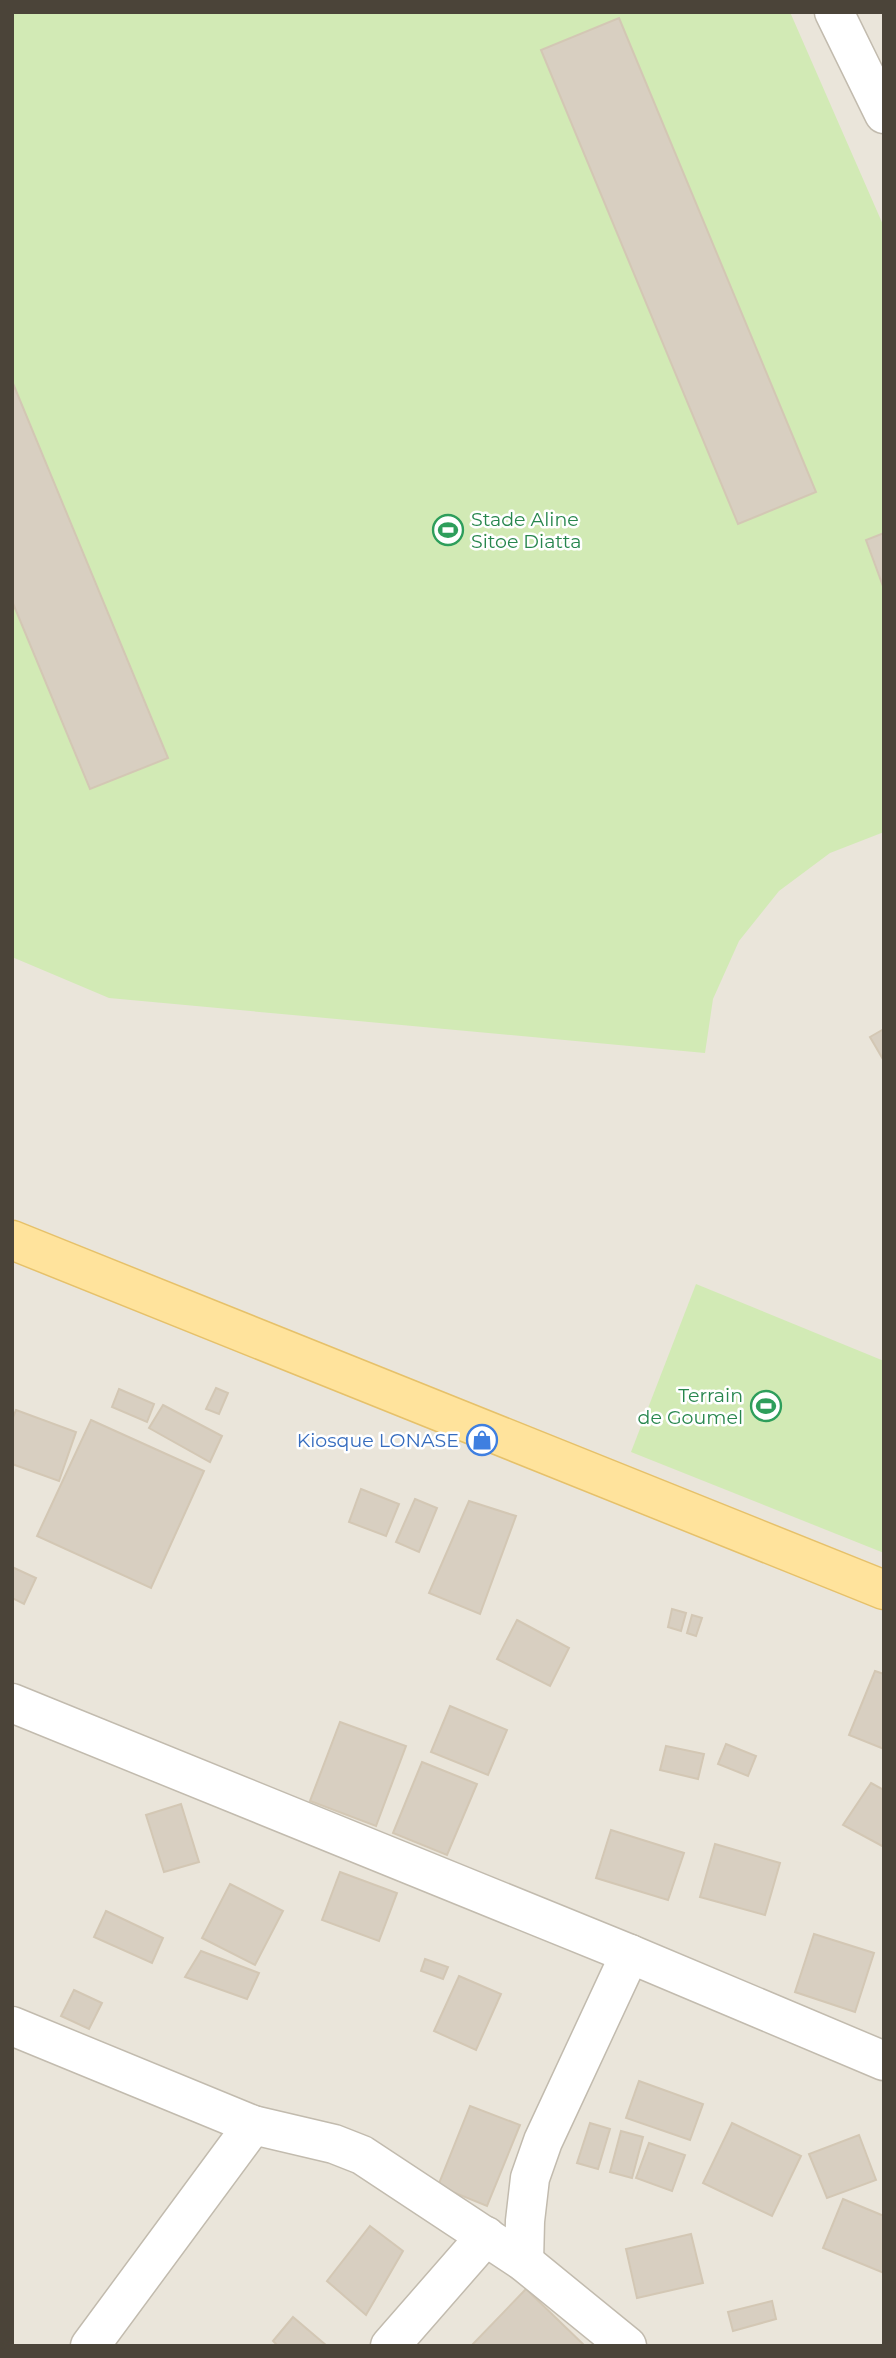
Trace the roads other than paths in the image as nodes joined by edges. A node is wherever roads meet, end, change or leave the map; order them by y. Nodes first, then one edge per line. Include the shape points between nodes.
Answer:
1 (834, 12) edge
2 (884, 114) edge
3 (12, 1240) edge
4 (884, 1590) edge
5 (12, 1703) edge
6 (630, 1954) junction
7 (12, 2026) edge
8 (884, 2061) edge
9 (253, 2125) junction
10 (486, 2236) junction
11 (524, 2262) junction
12 (95, 2344) edge
13 (390, 2346) edge
14 (627, 2346) edge

1 - 2 street
3 - 4 main road
5 - 6 street
6 - 8 street
6 - 11 street via 530,2178
7 - 9 street
9 - 10 street via 362,2155
9 - 12 street
10 - 11 street
10 - 13 street
11 - 14 street

